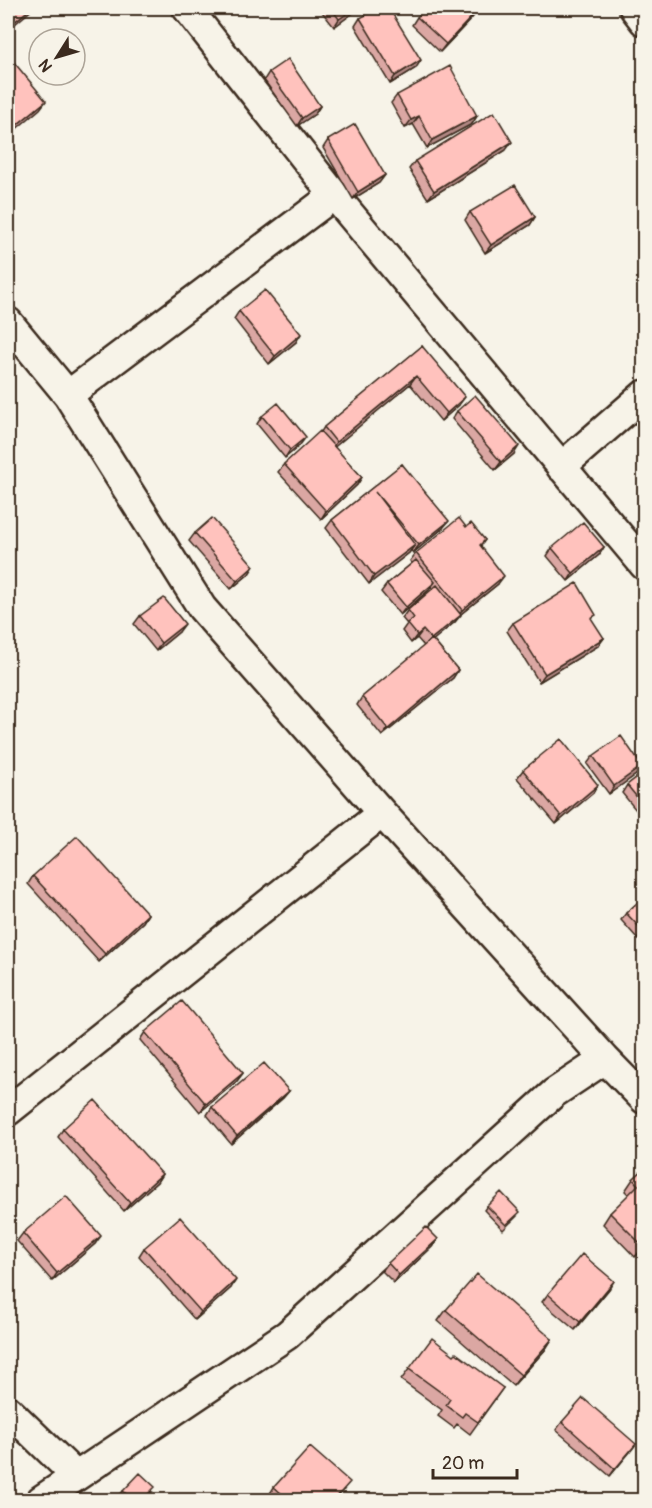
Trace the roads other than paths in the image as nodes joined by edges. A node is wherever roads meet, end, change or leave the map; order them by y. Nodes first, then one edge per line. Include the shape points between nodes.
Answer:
1 (187, 8) edge
2 (634, 8) edge
3 (645, 21) edge
4 (334, 195) junction
5 (8, 322) edge
6 (68, 395) junction
7 (645, 395) edge
8 (561, 467) junction
9 (645, 565) edge
10 (382, 813) junction
11 (605, 1059) junction
12 (645, 1099) edge
13 (8, 1111) edge
14 (8, 1410) edge
15 (76, 1476) junction
16 (41, 1500) edge

1 - 4 street
2 - 3 street
4 - 6 street
4 - 8 street
5 - 6 street
6 - 10 street via 202,608
7 - 8 street
8 - 9 street
10 - 11 street
10 - 13 street
11 - 12 street
11 - 15 street via 554,1093 287,1335
14 - 15 street
15 - 16 street

